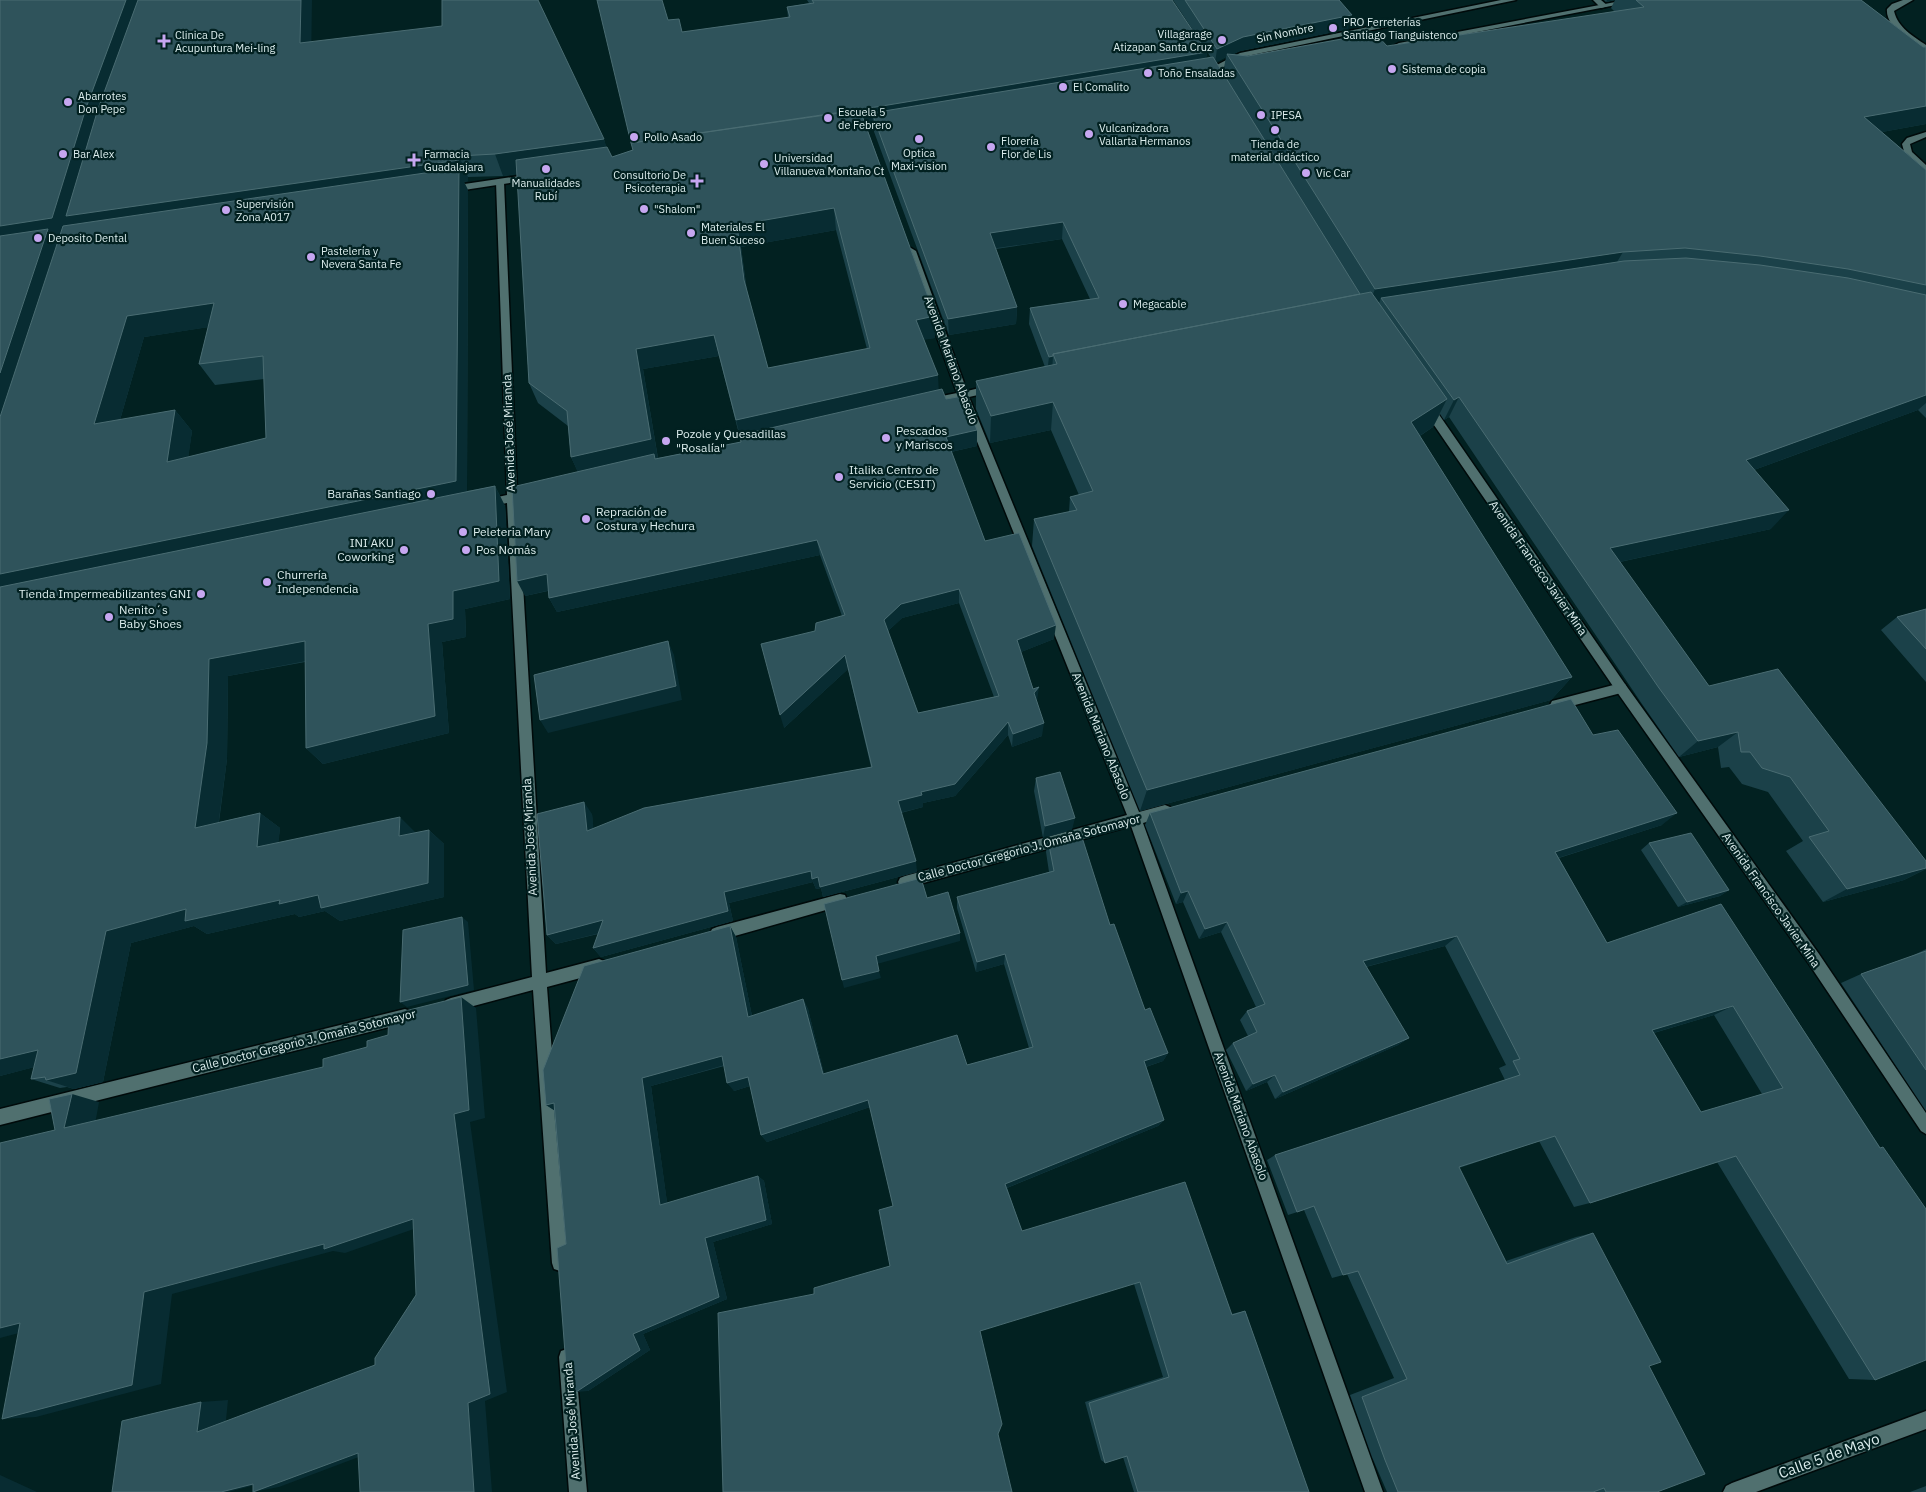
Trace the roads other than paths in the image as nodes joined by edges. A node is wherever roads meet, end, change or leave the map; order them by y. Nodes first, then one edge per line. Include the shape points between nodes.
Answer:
1 (1512, 0) edge
2 (1596, 0) edge
3 (1638, 0) edge
4 (1909, 0) edge
5 (1604, 6) junction
6 (1388, 47) edge
7 (1926, 49) edge
8 (1233, 72) edge
9 (897, 121) edge
10 (866, 126) junction
11 (840, 130) edge
12 (1926, 134) edge
13 (872, 142) edge
14 (1926, 170) edge
15 (545, 175) edge
16 (500, 182) junction
17 (446, 190) edge
18 (907, 240) edge
19 (1002, 387) edge
20 (963, 395) junction
21 (1419, 396) edge
22 (925, 404) edge
23 (541, 491) edge
24 (512, 498) junction
25 (474, 506) edge
26 (1621, 688) junction
27 (1544, 708) edge
28 (1183, 806) edge
29 (1135, 819) junction
30 (894, 885) edge
31 (856, 896) edge
32 (702, 938) edge
33 (615, 962) edge
34 (538, 983) junction
35 (442, 1007) edge
36 (423, 1012) edge
37 (0, 1117) edge
38 (1926, 1126) edge
39 (561, 1277) edge
40 (566, 1345) edge
41 (1926, 1420) edge
42 (578, 1492) edge
43 (1374, 1492) edge
44 (1732, 1492) edge

1 - 8 street, Sin Nombre via 1240,54 1211,70
2 - 5 street
3 - 5 street
4 - 7 street via 1890,12 1891,19
5 - 6 street
9 - 10 street
10 - 11 street
10 - 13 street
12 - 14 street via 1906,144 1908,153
15 - 16 street
16 - 17 street
16 - 24 street, Avenida José Miranda
18 - 20 street, Avenida Mariano Abasolo
19 - 20 street
20 - 22 street
20 - 29 street, Avenida Mariano Abasolo
21 - 26 street, Avenida Francisco Javier Mina
23 - 24 street
24 - 25 street
24 - 34 street, Avenida José Miranda
26 - 27 street
26 - 38 street, Avenida Francisco Javier Mina via 1814,959
28 - 29 street, Calle Doctor Gregorio J. Omaña Sotomayor
29 - 30 street, Calle Doctor Gregorio J. Omaña Sotomayor
29 - 43 street, Avenida Mariano Abasolo
31 - 32 street
33 - 34 street
34 - 35 street
34 - 39 street, Avenida José Miranda
36 - 37 street, Calle Doctor Gregorio J. Omaña Sotomayor
40 - 42 street, Avenida José Miranda
41 - 44 street, Calle 5 de Mayo

